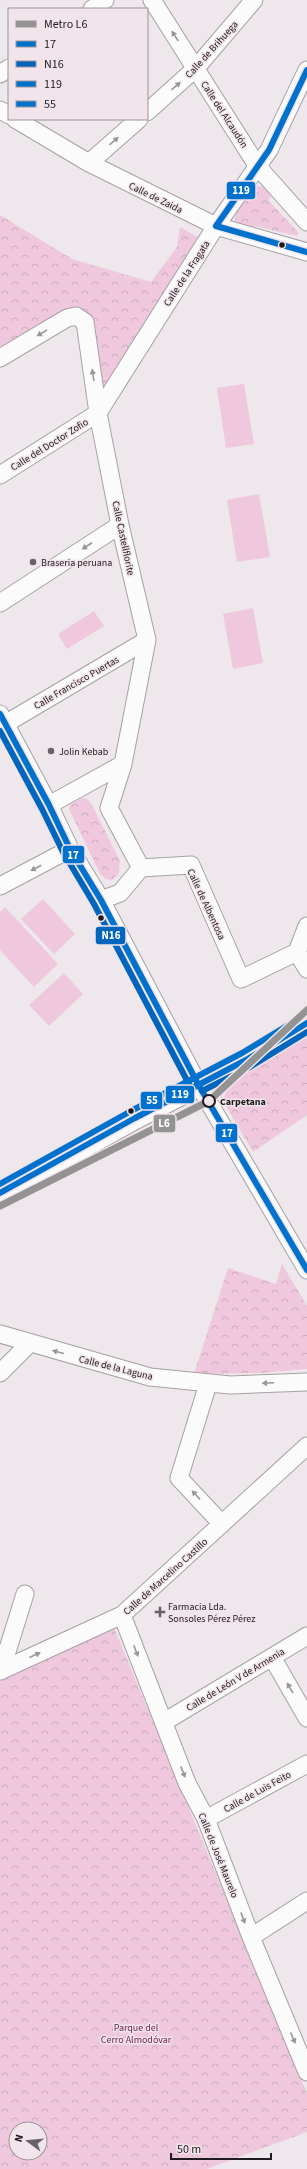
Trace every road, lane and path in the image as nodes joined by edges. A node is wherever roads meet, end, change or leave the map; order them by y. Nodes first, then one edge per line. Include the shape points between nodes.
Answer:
1 (105, 0) edge
2 (152, 0) edge
3 (254, 0) edge
4 (93, 8) edge
5 (196, 68) junction
6 (307, 70) edge
7 (148, 111) edge
8 (18, 120) edge
9 (138, 120) edge
10 (89, 163) junction
11 (258, 167) junction
12 (307, 222) edge
13 (216, 226) junction
14 (307, 252) edge
15 (0, 358) edge
16 (98, 414) junction
17 (0, 475) edge
18 (120, 525) junction
19 (0, 603) edge
20 (147, 640) junction
21 (3, 719) edge
22 (122, 764) junction
23 (85, 785) junction
24 (49, 804) junction
25 (109, 808) junction
26 (70, 850) junction
27 (141, 868) junction
28 (0, 886) edge
29 (101, 900) junction
30 (307, 926) edge
31 (297, 952) junction
32 (307, 969) edge
33 (307, 1023) edge
34 (198, 1084) junction
35 (0, 1193) edge
36 (307, 1270) edge
37 (0, 1334) edge
38 (29, 1344) junction
39 (0, 1373) edge
40 (307, 1382) edge
41 (208, 1384) junction
42 (307, 1446) edge
43 (222, 1524) junction
44 (25, 1594) dead end
45 (122, 1615) junction
46 (307, 1636) edge
47 (272, 1657) junction
48 (0, 1671) edge
49 (307, 1718) edge
50 (164, 1722) junction
51 (307, 1764) edge
52 (206, 1819) junction
53 (307, 1901) edge
54 (251, 1937) junction
55 (307, 2072) edge

1 - 4 street
5 -> 2 street, Calle del Alcaudón
3 - 5 street, Calle de Brihuega
7 -> 5 street, Calle de Brihuega
5 - 11 street, Calle del Alcaudón
6 - 11 street, Calle de la Fragata via 269,150
8 - 10 street, Calle de Zaida
10 -> 9 street
10 - 13 street, Calle de Zaida
11 - 12 street, Calle del Alcaudón
11 - 13 street, Calle de la Fragata
13 - 14 street, Calle de Zaida
13 - 16 street, Calle de la Fragata
16 -> 15 street, Calle Castellflorite via 84,322 76,316 67,318
16 - 17 street, Calle del Doctor Zofio
16 - 18 street, Calle Castellflorite
18 -> 19 street
18 - 20 street, Calle Castellflorite
20 - 21 street, Calle Francisco Puertas
20 - 22 street, Calle Castellflorite
21 - 24 street
22 - 23 street
22 - 25 street, Calle Castellflorite
23 - 24 street
23 - 25 street via 98,791
24 - 26 street
25 - 27 street
26 -> 28 street
26 - 29 street
27 - 29 street via 120,894
27 - 31 street, Calle de Albentosa via 191,865 241,979
29 - 34 street
30 - 31 street
31 - 32 street
33 - 34 main road via 246,1060
34 - 35 main road
34 - 36 street
37 - 38 street, Calle de la Laguna
38 - 39 street
41 -> 38 street, Calle de la Laguna via 150,1377
40 -> 41 street, Calle de la Laguna
43 -> 41 street via 179,1478
42 - 43 street, Calle de Marcelino Castillo
43 - 45 street, Calle de Marcelino Castillo
44 - 48 street
48 -> 45 street, Calle de Marcelino Castillo
45 -> 50 street, Calle de José Maurelo
46 - 47 street, Calle de León V de Armenia
49 -> 47 street
47 - 50 street, Calle de León V de Armenia
50 -> 52 street, Calle de José Maurelo via 187,1783
51 - 52 street, Calle de Luis Feito
52 -> 54 street, Calle de José Maurelo
53 - 54 street
54 -> 55 street, Calle de José Maurelo

